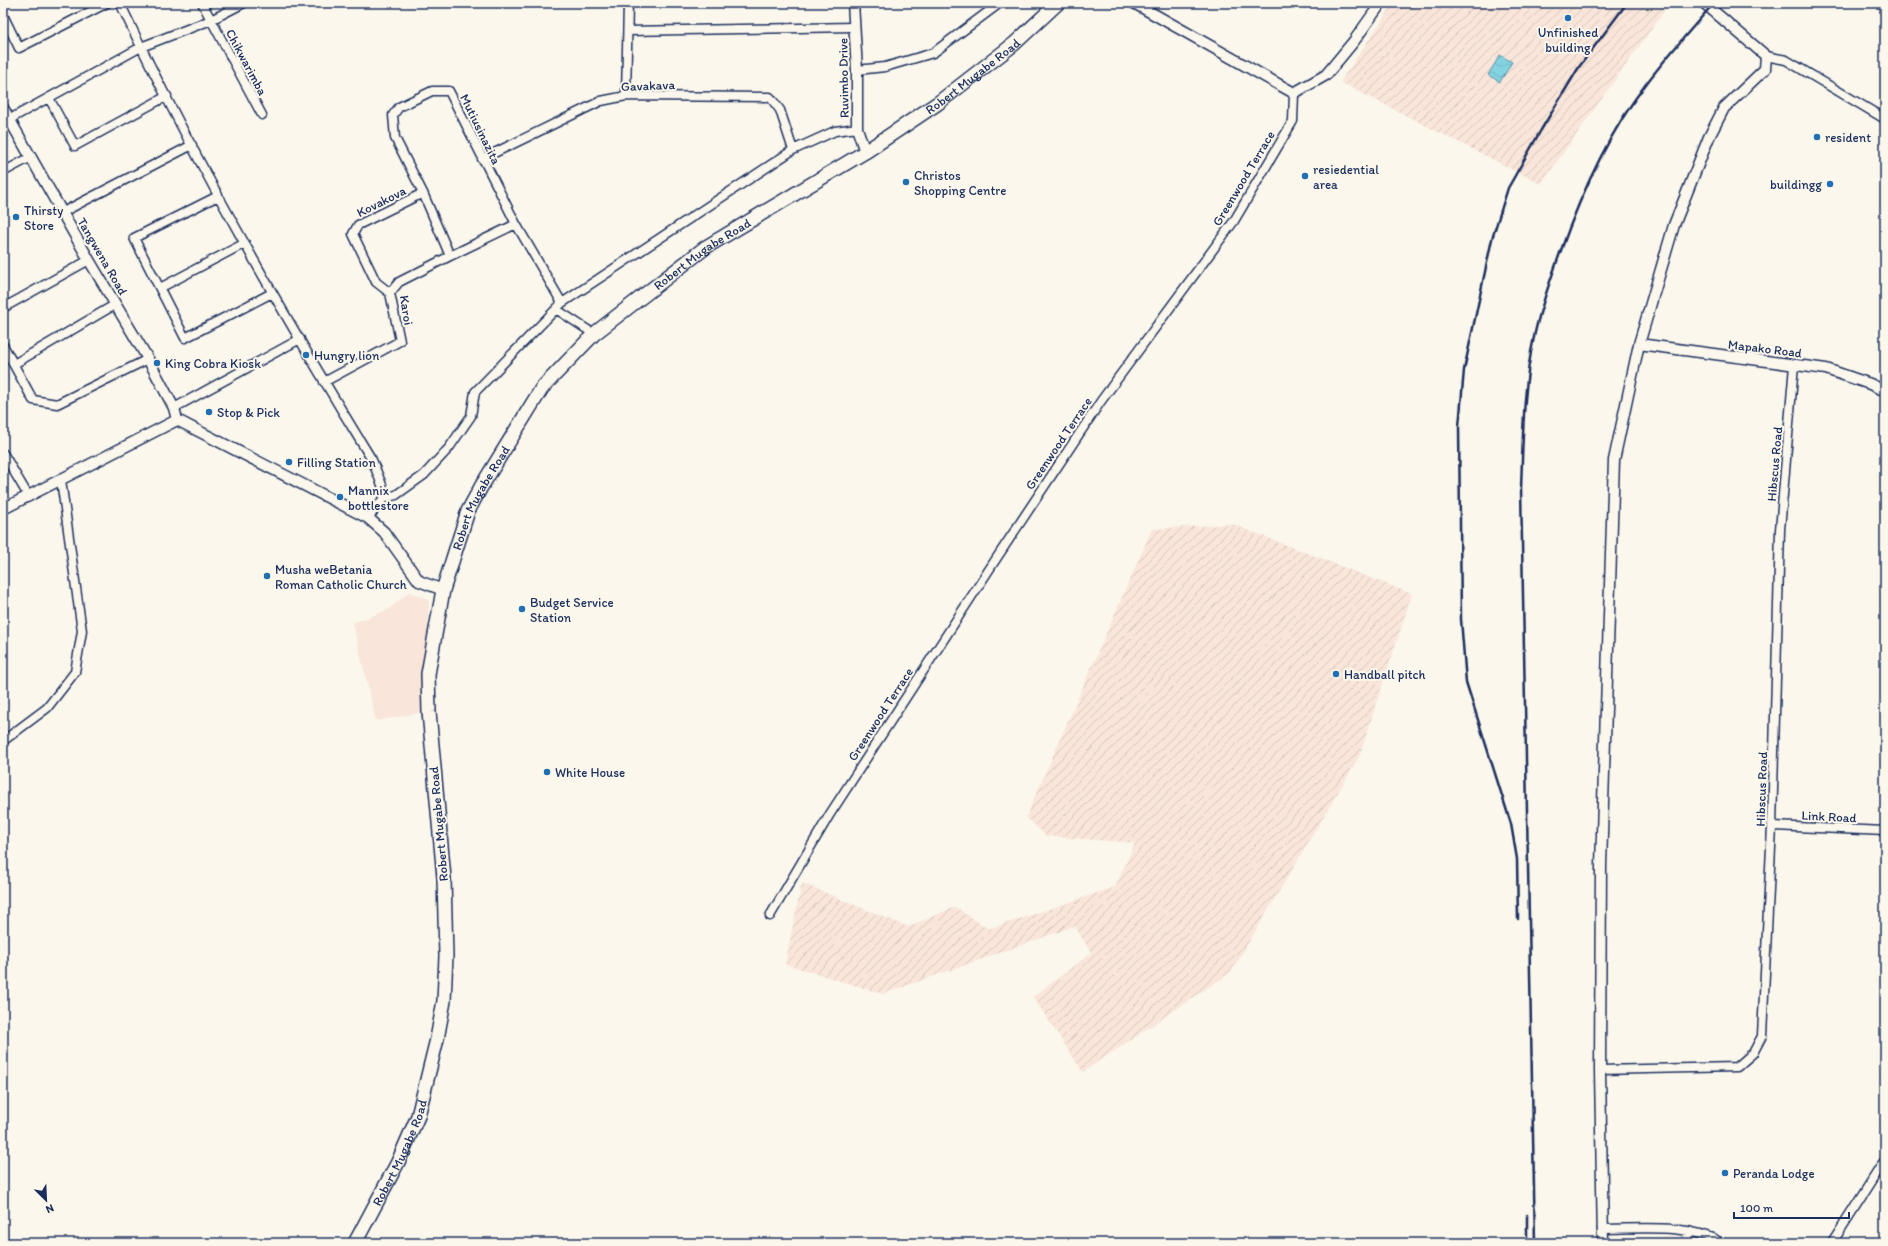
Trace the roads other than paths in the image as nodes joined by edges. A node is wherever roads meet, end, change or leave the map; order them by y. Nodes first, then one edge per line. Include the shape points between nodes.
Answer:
1 (107, 3) edge
2 (120, 3) edge
3 (202, 3) edge
4 (244, 3) edge
5 (628, 3) edge
6 (853, 3) edge
7 (1000, 3) edge
8 (1058, 3) edge
9 (1134, 3) edge
10 (1380, 3) edge
11 (1704, 3) edge
12 (3, 15) edge
13 (211, 20) junction
14 (854, 27) junction
15 (628, 31) junction
16 (141, 47) junction
17 (1766, 56) junction
18 (857, 70) junction
19 (1294, 93) junction
20 (167, 96) junction
21 (626, 96) junction
22 (49, 98) junction
23 (3, 108) edge
24 (262, 115) dead end
25 (10, 119) junction
26 (1885, 119) edge
27 (857, 128) junction
28 (192, 146) junction
29 (793, 150) junction
30 (865, 152) junction
31 (31, 157) junction
32 (482, 159) junction
33 (3, 172) edge
34 (423, 193) junction
35 (218, 196) junction
36 (63, 212) junction
37 (516, 224) junction
38 (245, 243) junction
39 (450, 256) junction
40 (89, 260) junction
41 (160, 288) junction
42 (272, 293) junction
43 (390, 293) junction
44 (562, 303) junction
45 (116, 304) junction
46 (3, 308) edge
47 (556, 309) junction
48 (594, 334) junction
49 (300, 339) junction
50 (1639, 344) junction
51 (3, 345) edge
52 (148, 359) junction
53 (14, 364) junction
54 (1794, 365) junction
55 (324, 382) junction
56 (1885, 391) edge
57 (174, 408) junction
58 (177, 420) junction
59 (3, 453) edge
60 (61, 480) junction
61 (29, 497) junction
62 (384, 498) junction
63 (3, 509) edge
64 (368, 518) junction
65 (443, 590) junction
66 (3, 741) edge
67 (1772, 826) junction
68 (1885, 831) edge
69 (770, 916) dead end
70 (1600, 1070) junction
71 (1885, 1160) edge
72 (1602, 1229) junction
73 (1688, 1232) junction
74 (355, 1243) edge
75 (1603, 1243) edge
76 (1688, 1243) edge
77 (1722, 1243) edge
78 (1832, 1243) edge

1 - 12 street via 19,48
2 - 16 street
3 - 13 street, Chikwarimba
4 - 13 street
5 - 15 street
6 - 14 street, Ruvimbo Drive
7 - 18 street via 933,53 885,67
8 - 30 main road, Robert Mugabe Road via 1014,44 938,104
9 - 19 street
10 - 19 street via 1326,75
11 - 17 street
13 - 16 street
13 - 24 street, Chikwarimba
14 - 15 street
14 - 18 street, Ruvimbo Drive
15 - 21 street
16 - 20 street
16 - 22 street
17 - 26 street via 1786,60
17 - 50 street via 1765,69 1724,108 1709,137 1674,225
18 - 27 street, Ruvimbo Drive
19 - 69 street, Greenwood Terrace via 1293,120 1234,221 1101,402 1066,454 830,814
20 - 22 street via 75,146
20 - 28 street
21 - 29 street, Gavakava via 770,97 780,110
21 - 32 street, Gavakava via 601,101
22 - 25 street
23 - 25 street, Tangwena Road
25 - 31 street, Tangwena Road
27 - 29 street via 835,131
27 - 30 street, Ruvimbo Drive
28 - 35 street
28 - 36 street
29 - 44 street
30 - 48 main road, Robert Mugabe Road via 706,247
31 - 33 street
31 - 36 street, Tangwena Road
32 - 34 street, Mutiusinazita via 449,91 432,91 399,107 393,115 395,138
32 - 37 street, Mutiusinazita
34 - 39 street, Mutiusinazita
34 - 43 street, Kovakova via 358,225 353,234 376,282
35 - 38 street
35 - 41 street via 134,238
36 - 40 street, Tangwena Road
37 - 39 street, Karoi
37 - 44 street, Mutiusinazita
38 - 41 street
38 - 42 street
39 - 43 street, Karoi via 399,282
40 - 45 street, Tangwena Road
40 - 46 street
41 - 42 street via 185,338
42 - 49 street
43 - 55 street, Karoi via 400,341
44 - 47 street
45 - 52 street, Tangwena Road
45 - 53 street
47 - 48 street
47 - 62 street via 475,392 471,416 444,454 424,475 396,495
48 - 65 main road, Robert Mugabe Road via 542,388 481,487 468,511
49 - 55 street
49 - 57 street
50 - 54 street, Mapako Road
50 - 70 street via 1614,460 1601,865
51 - 53 street
52 - 53 street via 58,404 33,400
52 - 57 street, Tangwena Road
54 - 56 street, Mapako Road via 1826,369
54 - 67 street, Hibscus Road via 1780,530
55 - 62 street via 372,460 382,485
57 - 58 street, Tangwena Road
58 - 60 street
58 - 64 street
59 - 61 street
60 - 61 street
60 - 66 street via 82,631 75,672 47,708
61 - 63 street
62 - 64 street
64 - 65 street via 384,532 419,581
65 - 74 main road, Robert Mugabe Road via 428,674 428,712 444,878 444,1001 418,1116 398,1162
67 - 68 street, Link Road
67 - 70 street, Hibscus Road via 1762,1036 1752,1053 1737,1067
70 - 72 street
71 - 78 street
72 - 73 street via 1671,1228
72 - 75 street
73 - 76 street
73 - 77 street via 1712,1237

